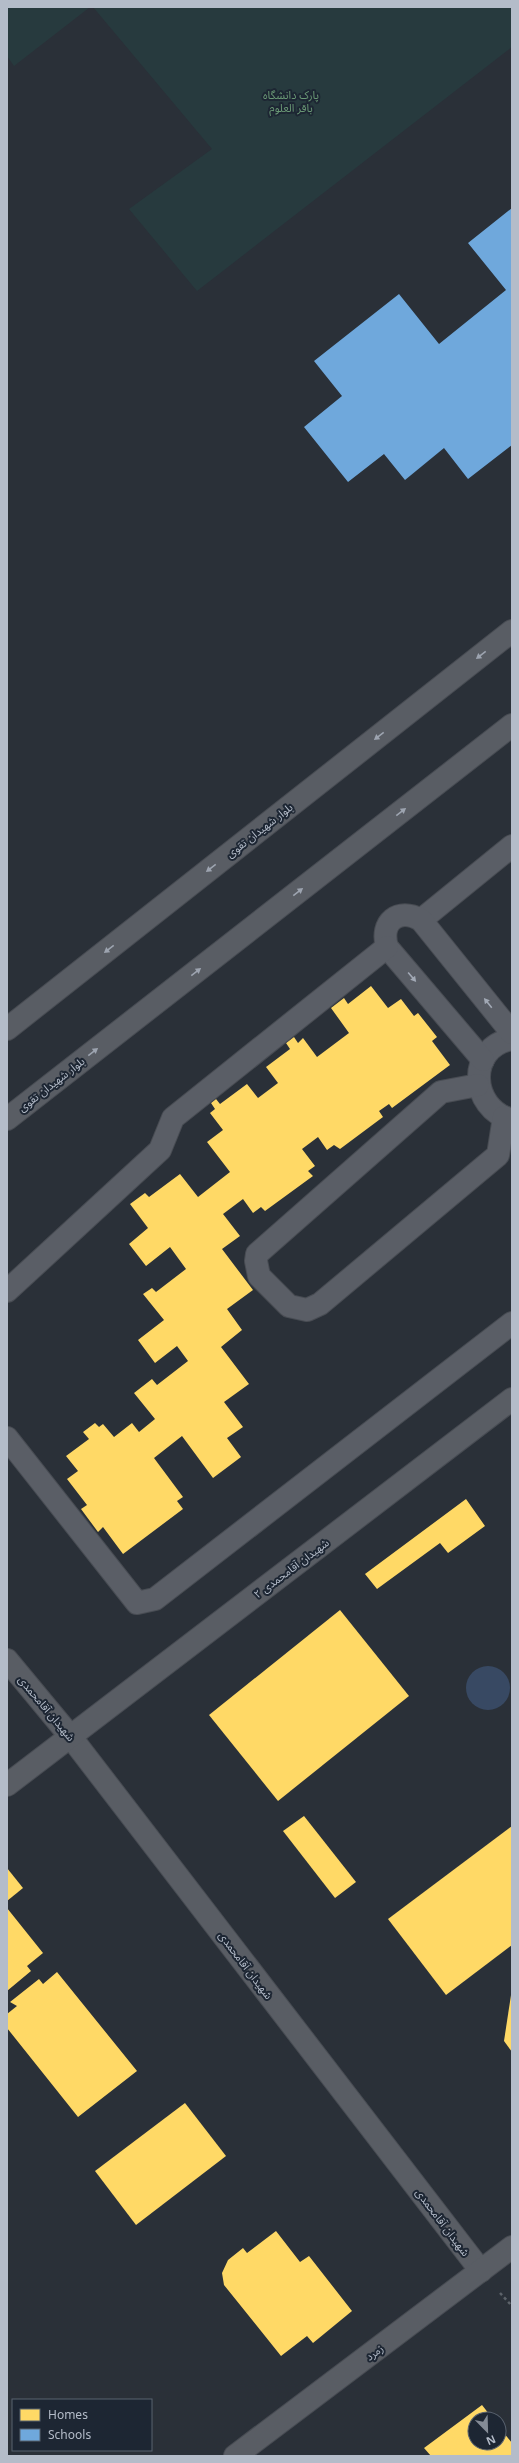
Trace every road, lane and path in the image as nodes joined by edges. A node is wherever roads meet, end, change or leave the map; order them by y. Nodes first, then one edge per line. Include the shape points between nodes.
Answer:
1 (512, 631) edge
2 (512, 725) edge
3 (512, 846) edge
4 (421, 920) junction
5 (387, 947) junction
6 (7, 1029) edge
7 (512, 1033) edge
8 (512, 1039) edge
9 (483, 1060) junction
10 (478, 1085) junction
11 (508, 1118) edge
12 (7, 1119) edge
13 (7, 1290) edge
14 (512, 1323) edge
15 (512, 1399) edge
16 (7, 1438) edge
17 (7, 1660) edge
18 (70, 1736) junction
19 (7, 1785) edge
20 (512, 2247) edge
21 (481, 2271) junction
22 (235, 2456) edge

1 -> 6 street, بلوار شهیدان تقوی
12 -> 2 street, بلوار شهیدان تقوی
3 - 4 street
4 - 5 street via 404,914 396,916 385,930
7 -> 4 street
5 -> 9 street
5 - 13 street via 173,1118 160,1150
8 - 9 street via 497,1045
9 - 10 street
10 - 11 street via 487,1105
10 - 11 street via 445,1091 435,1098 257,1254 259,1276 289,1306 307,1310 320,1304 498,1155
14 - 16 street via 155,1599 137,1603
15 - 18 street, شهیدان آقامحمدی ۲
17 - 18 street, شهیدان آقامحمدی
18 - 19 street, شهیدان آقامحمدی ۲
18 - 21 street, شهیدان آقامحمدی
20 - 21 street, زمرد
21 - 22 street, زمرد

